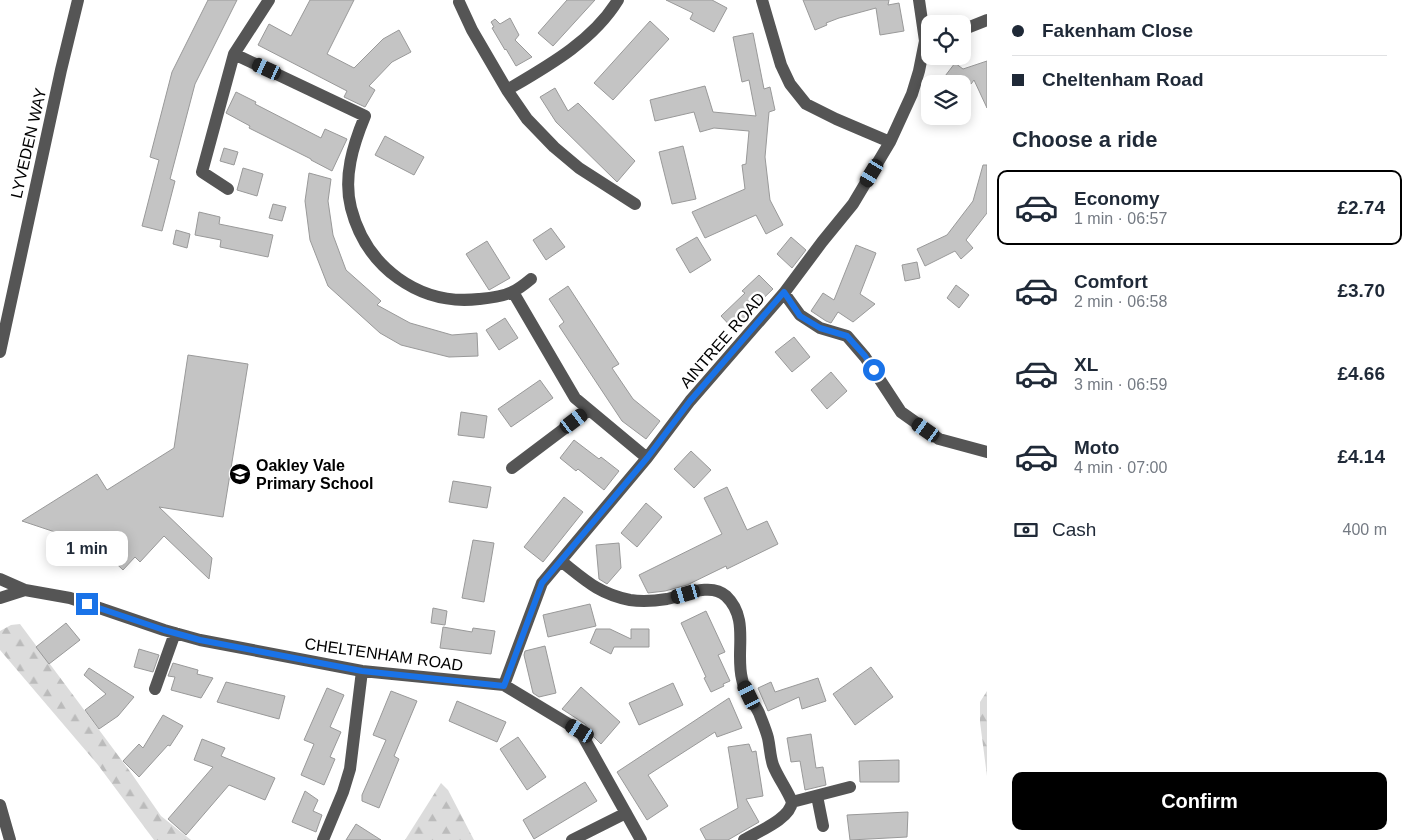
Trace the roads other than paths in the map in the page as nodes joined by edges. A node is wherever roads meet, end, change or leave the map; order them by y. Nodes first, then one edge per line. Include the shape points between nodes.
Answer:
1 (78, 0) edge
2 (269, 0) edge
3 (618, 0) edge
4 (762, 0) edge
5 (919, 0) edge
6 (459, 2) dead end
7 (922, 15) edge
8 (987, 20) edge
9 (971, 26) edge
10 (234, 54) junction
11 (921, 63) edge
12 (507, 90) junction
13 (890, 142) junction
14 (228, 190) dead end
15 (635, 204) dead end
16 (531, 279) dead end
17 (513, 292) junction
18 (784, 292) junction
19 (0, 352) edge
20 (589, 410) junction
21 (987, 452) edge
22 (647, 458) junction
23 (512, 468) dead end
24 (561, 561) junction
25 (0, 579) edge
26 (25, 590) junction
27 (0, 598) edge
28 (175, 633) junction
29 (362, 671) junction
30 (504, 686) junction
31 (155, 689) dead end
32 (850, 787) dead end
33 (817, 796) junction
34 (792, 802) junction
35 (0, 805) edge
36 (626, 813) junction
37 (823, 826) dead end
38 (10, 840) edge
39 (323, 840) edge
40 (572, 840) edge
41 (641, 840) edge
42 (744, 840) edge

1 - 19 street, LYVEDEN WAY
2 - 10 street
3 - 12 street via 605,18 566,53
4 - 13 street via 781,66 806,104
5 - 7 street, AINTREE ROAD
6 - 12 street
8 - 9 street
10 - 14 street via 202,172
10 - 17 street via 365,116 351,157 348,190 351,207 367,246 397,277 438,298 465,301
11 - 13 street, AINTREE ROAD via 912,94
12 - 15 street via 527,120 554,147 578,168
13 - 18 street, AINTREE ROAD via 854,204
16 - 17 street
17 - 20 street via 574,398
18 - 21 street via 800,316 820,328 847,336 865,356 900,412 939,439
18 - 22 street, AINTREE ROAD via 690,401
20 - 22 street
20 - 23 street
22 - 24 street, AINTREE ROAD
24 - 30 street, AINTREE ROAD via 542,583
24 - 34 street via 604,593 630,600 649,602 701,590 714,590 725,595 740,618 742,682 762,720 772,763
25 - 26 street, CHELTENHAM ROAD
26 - 27 street, CHELTENHAM ROAD
26 - 28 street, CHELTENHAM ROAD via 70,598
28 - 29 street, CHELTENHAM ROAD
28 - 31 street
29 - 30 street, CHELTENHAM ROAD
29 - 39 street via 350,769
30 - 36 street, CHELTENHAM ROAD via 580,731
32 - 33 street
33 - 34 street
33 - 37 street
34 - 42 street via 785,816
35 - 38 street
36 - 40 street
36 - 41 street, CHELTENHAM ROAD

